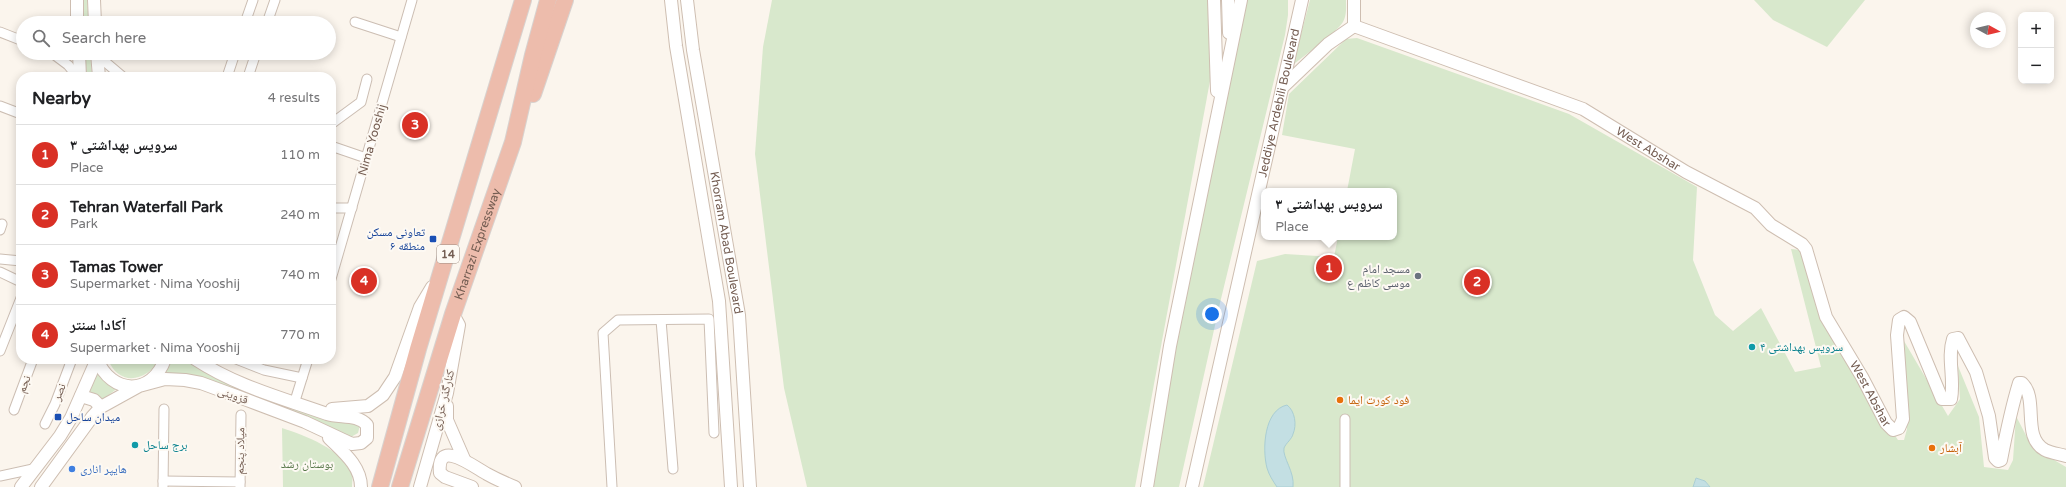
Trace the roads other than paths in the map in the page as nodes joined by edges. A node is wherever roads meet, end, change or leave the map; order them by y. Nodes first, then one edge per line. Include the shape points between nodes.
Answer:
1 (76, 0) edge
2 (94, 0) edge
3 (254, 0) edge
4 (275, 0) edge
5 (412, 0) edge
6 (517, 0) edge
7 (523, 0) edge
8 (548, 0) edge
9 (565, 0) edge
10 (671, 0) edge
11 (687, 0) edge
12 (1214, 0) edge
13 (1228, 0) edge
14 (1241, 0) edge
15 (1302, 0) edge
16 (1354, 0) edge
17 (77, 16) edge
18 (95, 16) edge
19 (248, 16) edge
20 (269, 16) edge
21 (355, 22) dead end
22 (517, 22) junction
23 (1354, 26) junction
24 (0, 32) edge
25 (402, 37) junction
26 (16, 38) edge
27 (61, 60) edge
28 (79, 60) edge
29 (98, 60) edge
30 (104, 60) edge
31 (233, 60) edge
32 (254, 60) edge
33 (1229, 62) junction
34 (74, 72) edge
35 (79, 72) edge
36 (99, 72) edge
37 (117, 72) edge
38 (229, 72) edge
39 (250, 72) edge
40 (368, 79) dead end
41 (1282, 87) junction
42 (0, 106) edge
43 (1218, 110) junction
44 (16, 112) edge
45 (341, 117) junction
46 (336, 118) edge
47 (336, 120) edge
48 (513, 142) junction
49 (336, 148) edge
50 (366, 158) junction
51 (336, 208) edge
52 (352, 208) junction
53 (0, 259) edge
54 (16, 261) edge
55 (336, 262) edge
56 (444, 266) junction
57 (0, 272) edge
58 (16, 280) edge
59 (16, 311) edge
60 (453, 314) junction
61 (714, 319) junction
62 (661, 320) junction
63 (0, 351) edge
64 (31, 364) edge
65 (70, 364) edge
66 (95, 364) edge
67 (99, 364) edge
68 (162, 364) edge
69 (204, 364) edge
70 (257, 364) edge
71 (306, 364) edge
72 (302, 378) junction
73 (712, 384) junction
74 (724, 384) junction
75 (139, 386) junction
76 (446, 393) junction
77 (81, 396) junction
78 (294, 404) junction
79 (101, 407) junction
80 (311, 408) junction
81 (164, 409) dead end
82 (14, 410) dead end
83 (241, 415) dead end
84 (1345, 419) dead end
85 (45, 424) dead end
86 (323, 432) junction
87 (714, 433) dead end
88 (2066, 456) edge
89 (464, 459) junction
90 (33, 469) junction
91 (673, 469) dead end
92 (0, 476) edge
93 (163, 484) edge
94 (240, 484) edge
95 (21, 487) edge
96 (41, 487) edge
97 (361, 487) edge
98 (380, 487) edge
99 (400, 487) edge
100 (420, 487) edge
101 (472, 487) edge
102 (515, 487) edge
103 (612, 487) edge
104 (731, 487) edge
105 (750, 487) edge
106 (1147, 487) edge
107 (1192, 487) edge
108 (1345, 487) edge

1 - 17 street
2 - 18 street
3 - 19 street
4 - 20 street
5 - 25 street, Nima Yooshij
6 - 22 highway
7 - 22 highway, Kharrazi Expressway / 14
8 - 48 highway, Kharrazi Expressway / 14
9 - 48 highway via 531,101
10 - 61 street, Khorram Abad Boulevard via 676,46 718,293
11 - 105 street, Khorram Abad Boulevard via 693,50 739,315
12 - 43 street
13 - 33 street
14 - 33 street
15 - 41 street, Jeddiye Ardebili Boulevard
16 - 23 street
21 - 25 street
22 - 56 highway, Kharrazi Expressway / 14
23 - 41 street via 1328,44
23 - 88 street, West Abshar via 1583,110 1686,172 1755,208 1771,225 1806,249 1826,317 1892,430 1899,428 1903,419 1897,335 1899,320 1904,318 1910,322 1942,399 1951,399 1953,389 1953,339 1958,338 1962,344 1976,372 1989,416 1995,458 1998,461 2001,460 2006,427 2019,383 2025,386 2036,443 2045,450
24 - 26 street
25 - 50 street, Nima Yooshij
27 - 34 street
28 - 35 street
29 - 36 street
30 - 37 street
31 - 38 street
32 - 39 street
33 - 43 street
40 - 45 street via 361,102
41 - 107 street, Jeddiye Ardebili Boulevard
42 - 44 street
43 - 106 street via 1170,346
45 - 46 street
45 - 47 street
48 - 60 highway, Kharrazi Expressway / 14
49 - 50 street
50 - 52 street, Nima Yooshij
51 - 52 street
52 - 55 street, Nima Yooshij
53 - 54 street
56 - 80 street via 420,307 394,377 383,395 368,406 346,409
56 - 98 highway, Kharrazi Expressway / 14
57 - 58 street
59 - 63 street
60 - 76 street, کنارگذر خرازی via 459,325
60 - 99 highway, Kharrazi Expressway / 14
61 - 62 street
61 - 73 street
61 - 74 street, Khorram Abad Boulevard
62 - 91 street
62 - 103 street via 618,320 603,333
64 - 82 street, نجم
65 - 85 street, نصر
66 - 77 street
67 - 75 street via 108,378 123,385
68 - 75 street via 156,376
69 - 78 street, قزوینی via 232,380
70 - 72 street
71 - 72 street
72 - 78 street
73 - 74 street
73 - 87 street
74 - 104 street, Khorram Abad Boulevard
75 - 79 street
75 - 86 street, قزوینی via 165,379 201,383 272,409
76 - 89 street via 447,420
76 - 100 street, کنارگذر خرازی
77 - 79 street via 94,400
77 - 90 street via 60,436
78 - 80 street, قزوینی
79 - 96 street
80 - 86 street, قزوینی via 360,420 368,429 367,438 357,444
81 - 93 street
83 - 94 street, میلاد پنجم
84 - 108 street
86 - 97 street via 358,470
89 - 101 street via 456,455 442,458 440,472 445,477
89 - 102 street
90 - 92 street
90 - 95 street
93 - 94 street

